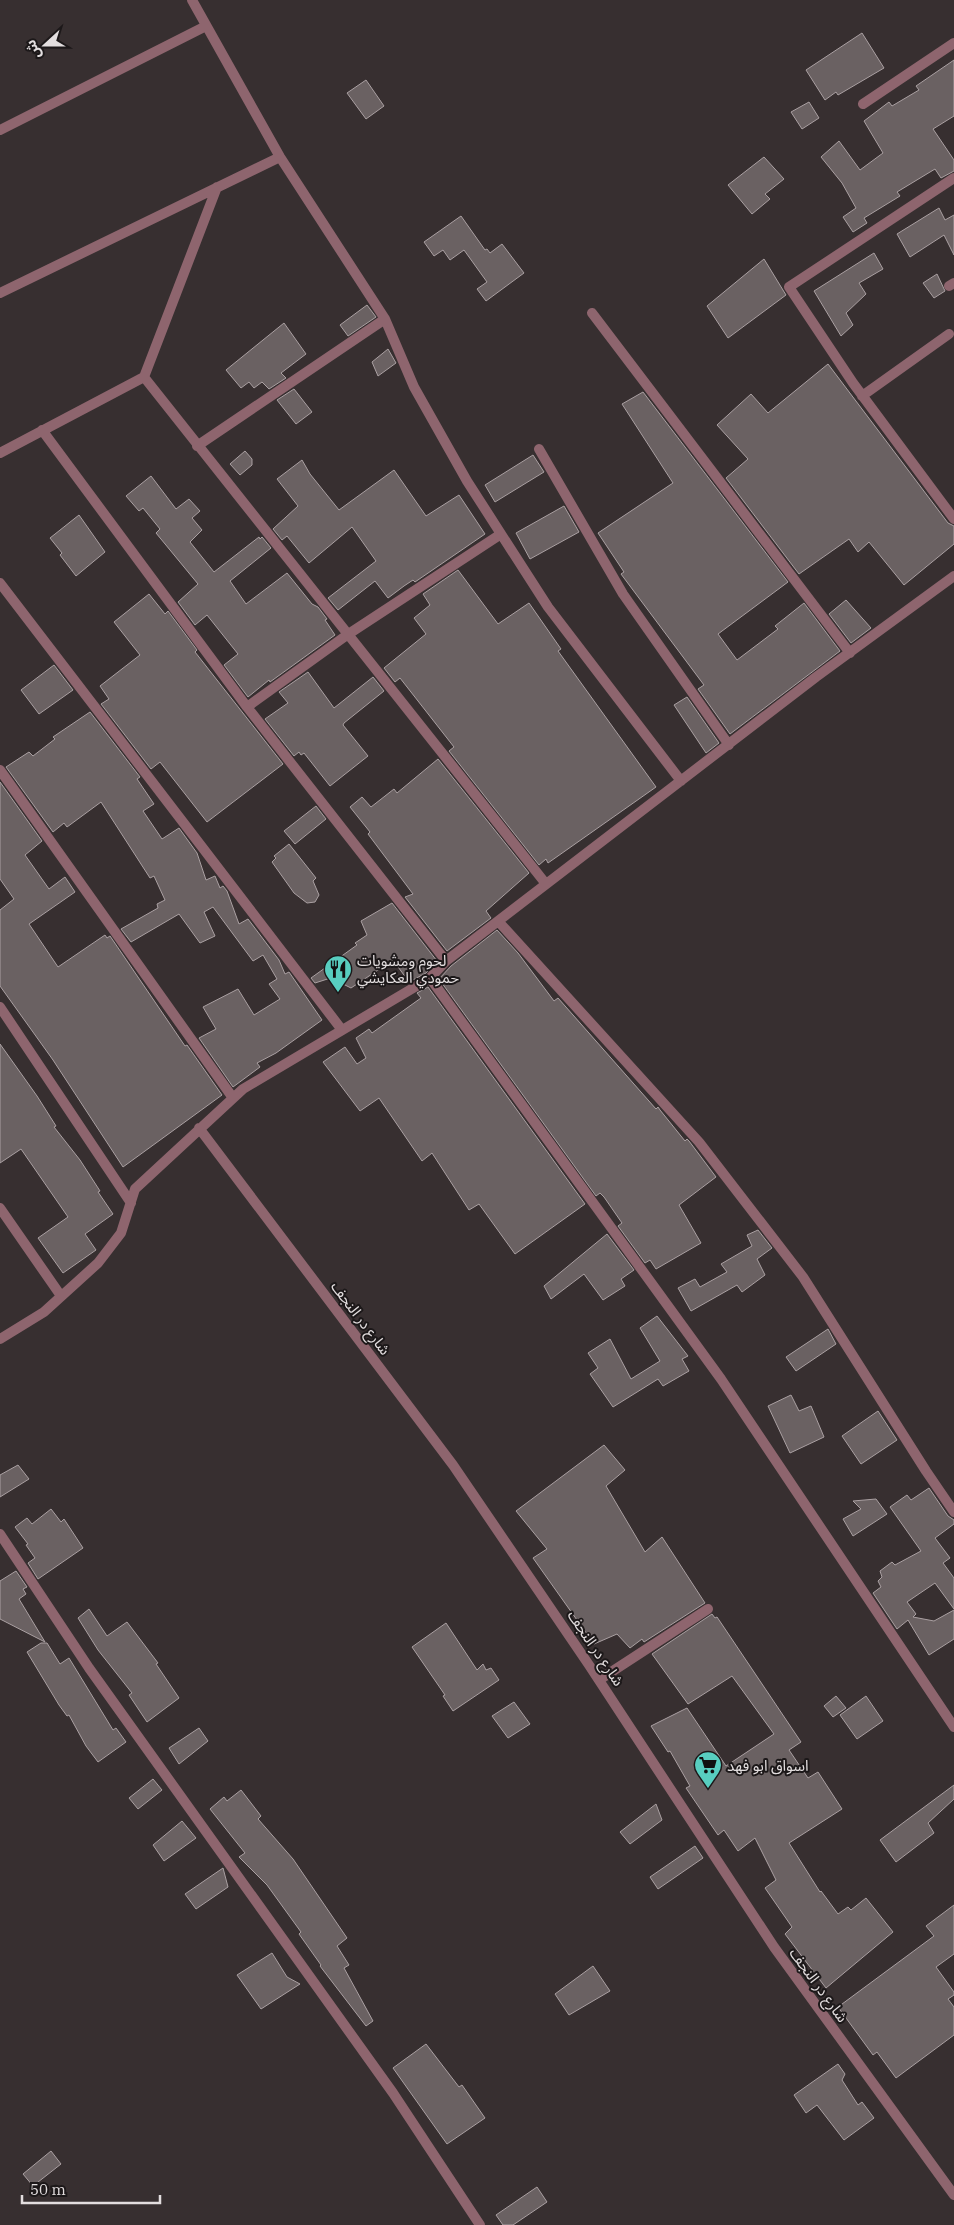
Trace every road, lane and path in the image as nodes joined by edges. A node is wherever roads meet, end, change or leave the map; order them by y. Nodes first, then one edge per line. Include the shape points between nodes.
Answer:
1 (192, 0) edge
2 (206, 26) junction
3 (954, 43) edge
4 (863, 104) dead end
5 (0, 130) edge
6 (280, 157) junction
7 (954, 178) edge
8 (217, 187) junction
9 (0, 293) edge
10 (592, 313) dead end
11 (385, 319) junction
12 (949, 334) dead end
13 (144, 377) junction
14 (862, 396) junction
15 (42, 430) junction
16 (197, 446) junction
17 (539, 449) dead end
18 (0, 453) edge
19 (954, 519) edge
20 (501, 534) junction
21 (954, 576) edge
22 (0, 583) edge
23 (347, 635) junction
24 (850, 653) junction
25 (246, 707) junction
26 (729, 745) junction
27 (0, 770) edge
28 (681, 781) junction
29 (546, 884) junction
30 (498, 921) junction
31 (446, 961) junction
32 (430, 978) junction
33 (0, 1007) edge
34 (342, 1030) junction
35 (233, 1098) junction
36 (199, 1128) junction
37 (131, 1203) junction
38 (0, 1208) edge
39 (61, 1296) junction
40 (0, 1339) edge
41 (954, 1512) edge
42 (0, 1534) edge
43 (708, 1609) dead end
44 (600, 1680) junction
45 (954, 1727) edge
46 (954, 2195) edge
47 (480, 2225) edge

1 - 2 street
2 - 5 street
2 - 6 street
3 - 4 street
6 - 8 street
6 - 11 street
7 - 14 street via 789,288
8 - 9 street
8 - 13 street
10 - 24 street
11 - 16 street
11 - 20 street via 414,387
12 - 14 street
13 - 15 street
13 - 16 street
14 - 19 street
15 - 18 street
15 - 25 street
16 - 23 street
17 - 26 street via 623,594
20 - 23 street
20 - 28 street via 548,607
21 - 24 street
22 - 34 street
23 - 25 street
23 - 29 street
24 - 26 street
25 - 31 street
26 - 28 street
27 - 35 street
28 - 29 street
29 - 30 street
30 - 31 street
30 - 41 street via 699,1142 803,1277
31 - 32 street
32 - 34 street
32 - 45 street via 721,1379
33 - 37 street
34 - 35 street
35 - 36 street
36 - 37 street via 135,1189
36 - 44 street, شارع در النجف via 453,1465
37 - 39 street via 121,1233 98,1263
38 - 39 street
39 - 40 street via 44,1312
42 - 47 street via 89,1668 393,2093
43 - 44 street
44 - 46 street, شارع در النجف via 774,1947

